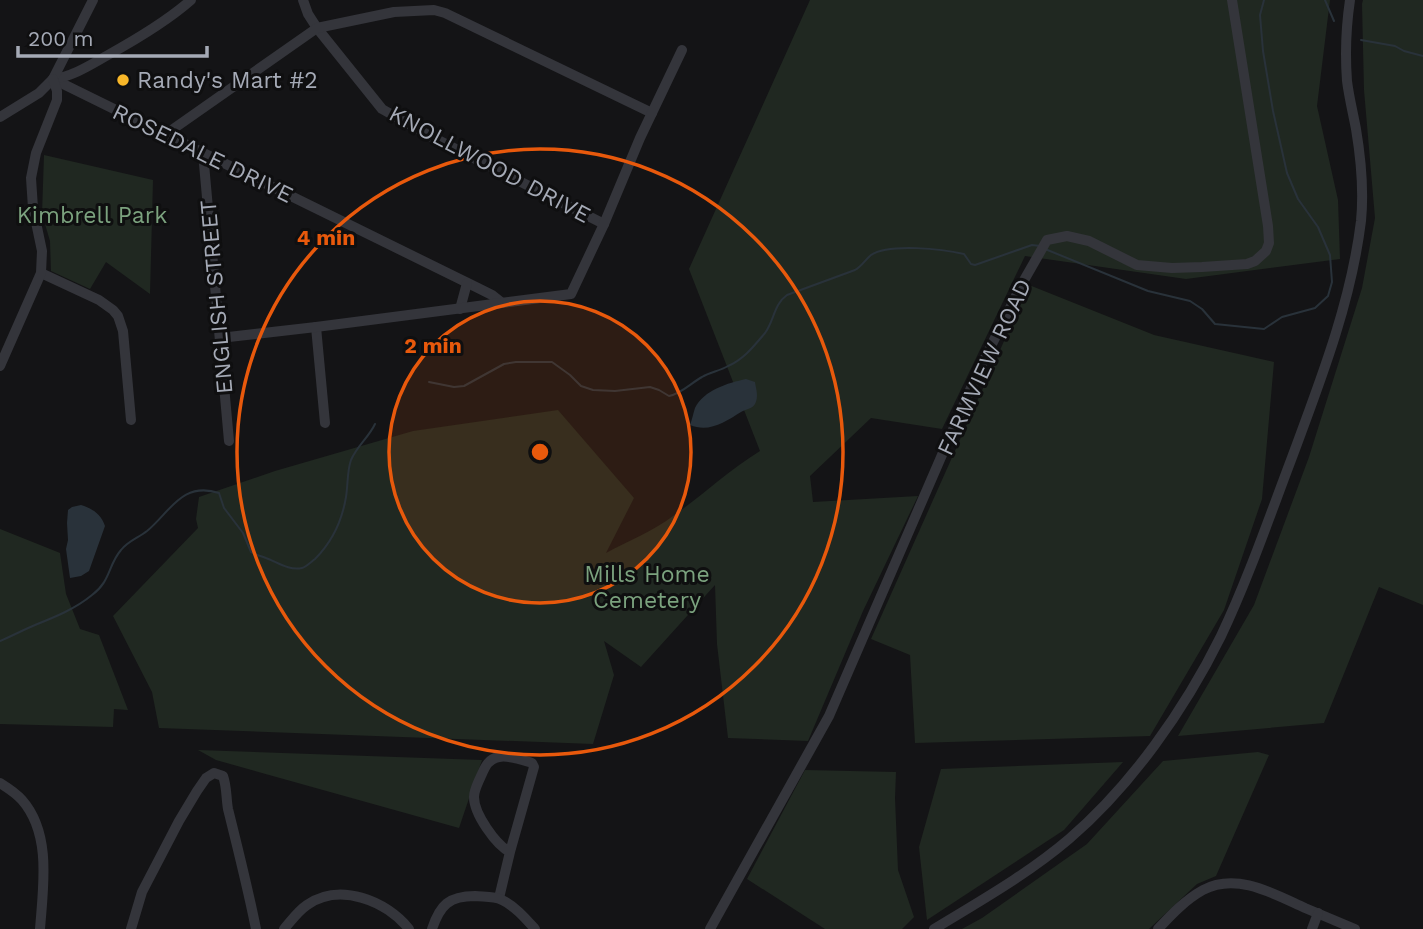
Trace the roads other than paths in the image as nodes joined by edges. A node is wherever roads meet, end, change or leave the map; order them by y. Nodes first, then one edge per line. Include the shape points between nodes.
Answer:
1 (93, 0) edge
2 (191, 0) edge
3 (303, 0) edge
4 (1233, 0) edge
5 (1350, 0) edge
6 (317, 28) junction
7 (682, 50) dead end
8 (53, 79) junction
9 (652, 113) junction
10 (0, 117) edge
11 (166, 134) junction
12 (203, 153) junction
13 (604, 224) junction
14 (41, 273) junction
15 (467, 283) junction
16 (502, 303) junction
17 (460, 309) junction
18 (316, 327) junction
19 (220, 338) junction
20 (0, 366) edge
21 (131, 420) dead end
22 (325, 424) dead end
23 (229, 441) dead end
24 (0, 783) edge
25 (510, 852) junction
26 (499, 898) junction
27 (1318, 914) junction
28 (40, 929) edge
29 (131, 929) edge
30 (257, 929) edge
31 (284, 929) edge
32 (409, 929) edge
33 (432, 929) edge
34 (535, 929) edge
35 (710, 929) edge
36 (934, 929) edge
37 (1157, 929) edge
38 (1312, 929) edge
39 (1355, 929) edge

1 - 8 street
2 - 8 street via 95,63 74,75
3 - 6 street, KNOLLWOOD DRIVE
4 - 35 street, FARMVIEW ROAD via 1268,226 1266,251 1247,264 1172,268 1137,265 1089,241 1067,236 1047,240 978,374 829,716
5 - 36 street via 1346,67 1362,184 1353,265 1318,384 1221,636 1171,720 1099,809 1041,861
6 - 9 street via 394,12 434,10
6 - 11 street
6 - 13 street, KNOLLWOOD DRIVE via 382,109
7 - 9 street
8 - 10 street
8 - 11 street, ROSEDALE DRIVE
8 - 14 street via 57,100 36,153 32,178 43,251
9 - 13 street
11 - 12 street, ROSEDALE DRIVE
12 - 15 street, ROSEDALE DRIVE
12 - 19 street, ENGLISH STREET
13 - 16 street via 571,294
14 - 20 street
14 - 21 street via 99,300 118,316
15 - 16 street, ROSEDALE DRIVE
15 - 17 street
16 - 17 street
17 - 18 street
18 - 19 street
18 - 22 street
19 - 23 street, ENGLISH STREET
24 - 28 street via 22,800 36,821 43,861
25 - 25 street via 534,767 503,756 489,760 474,797 491,834
25 - 26 street
26 - 33 street via 469,896 450,901
26 - 34 street
27 - 37 street via 1249,885 1224,883 1203,890
27 - 38 street
27 - 39 street
29 - 30 street via 142,892 197,791 214,773 223,776
31 - 32 street via 307,904 336,895 384,905

